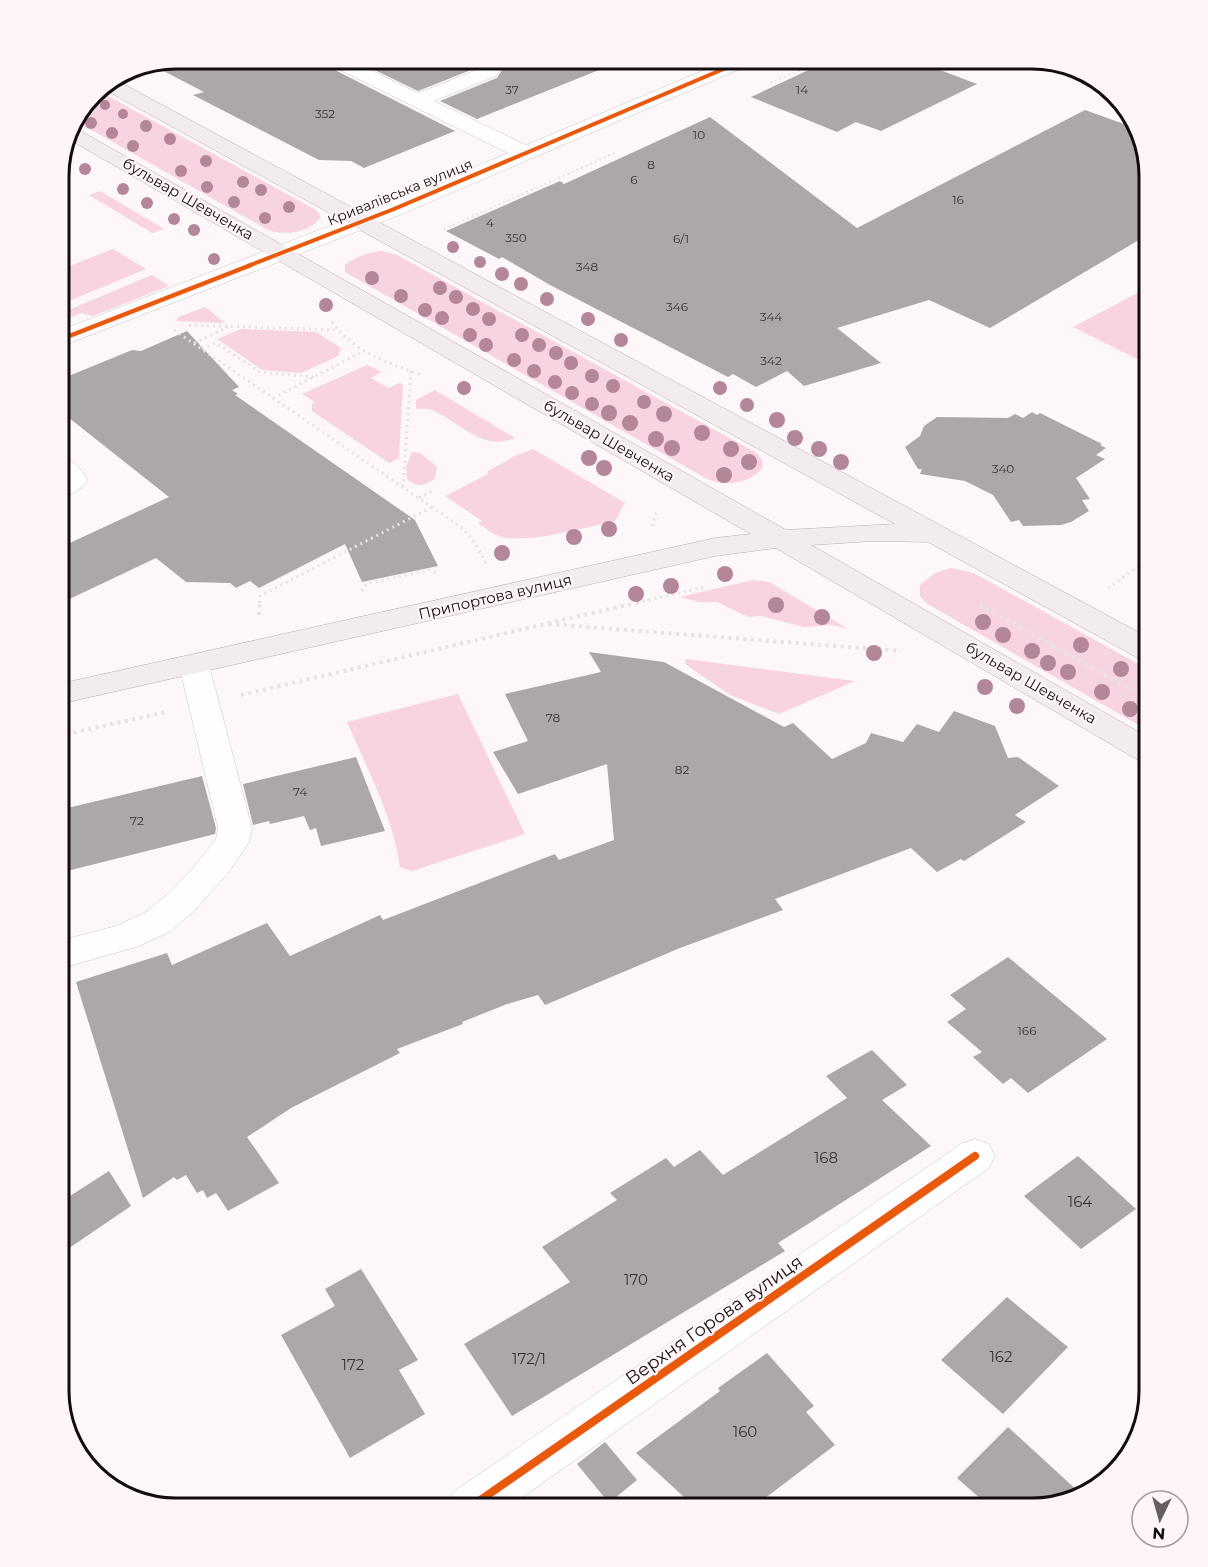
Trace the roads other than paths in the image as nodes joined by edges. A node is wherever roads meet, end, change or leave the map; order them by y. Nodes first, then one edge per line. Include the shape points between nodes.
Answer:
1 (355, 69) edge
2 (491, 69) edge
3 (723, 69) edge
4 (115, 88) edge
5 (417, 100) junction
6 (77, 136) edge
7 (525, 153) junction
8 (362, 221) junction
9 (281, 253) junction
10 (69, 336) edge
11 (69, 472) edge
12 (69, 483) edge
13 (936, 535) junction
14 (781, 537) junction
15 (1139, 646) edge
16 (194, 665) junction
17 (69, 692) edge
18 (1139, 746) edge
19 (69, 952) edge
20 (975, 1156) dead end
21 (485, 1498) edge

1 - 5 street
2 - 5 street
3 - 7 street, Кривалівська вулиця
4 - 8 main road
5 - 7 street
6 - 9 main road, бульвар Шевченка
7 - 8 street, Кривалівська вулиця
8 - 9 street, Кривалівська вулиця
8 - 13 main road
9 - 10 street, Кривалівська вулиця
9 - 14 main road, бульвар Шевченка
11 - 12 street via 74,480
13 - 14 main road, Припортова вулиця via 854,532
13 - 15 main road
14 - 16 main road, Припортова вулиця via 715,547
14 - 18 main road, бульвар Шевченка
16 - 17 main road, Припортова вулиця
16 - 19 street via 235,828 232,842 157,924
20 - 21 street, Верхня Горова вулиця

